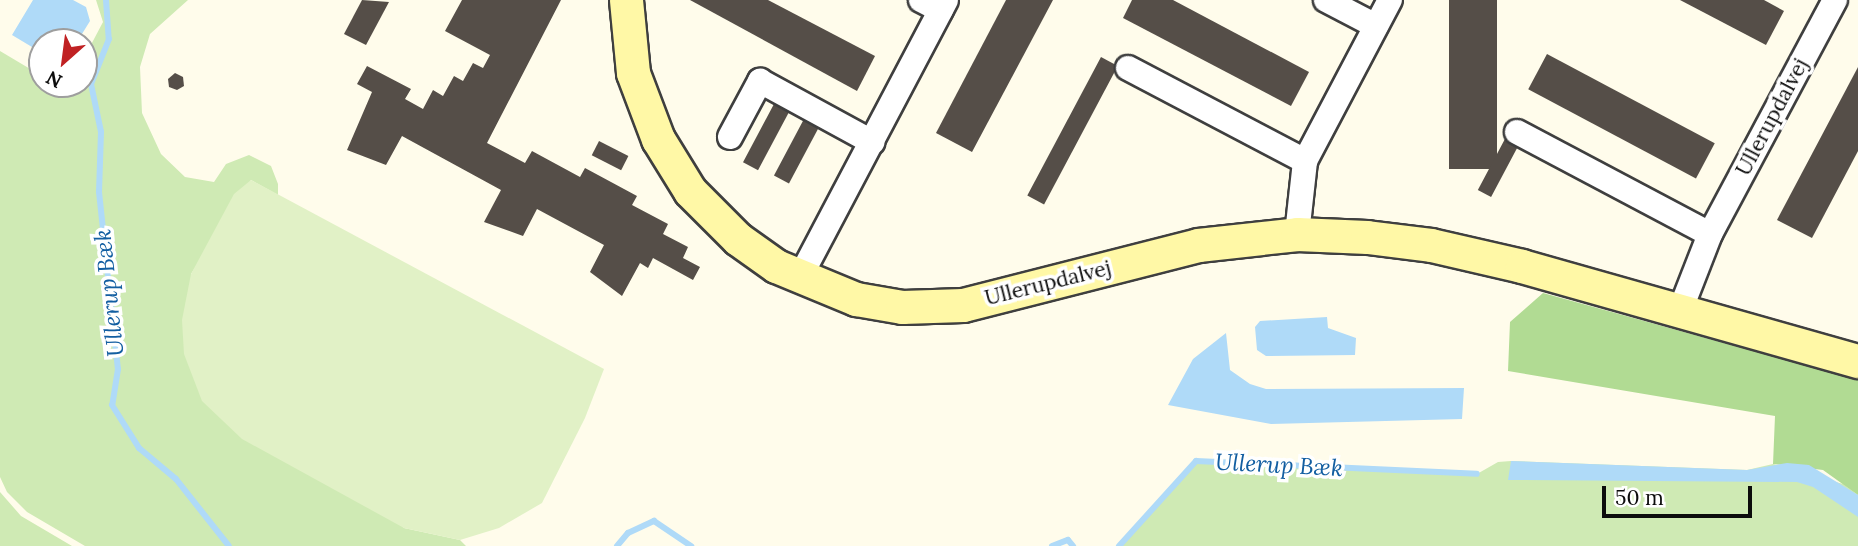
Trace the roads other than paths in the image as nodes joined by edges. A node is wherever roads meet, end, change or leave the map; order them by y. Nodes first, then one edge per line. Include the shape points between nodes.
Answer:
1 (626, 0) edge
2 (1326, 0) edge
3 (1390, 0) edge
4 (1835, 0) edge
5 (936, 4) edge
6 (1376, 26) junction
7 (1128, 68) dead end
8 (1517, 132) dead end
9 (730, 137) dead end
10 (872, 142) junction
11 (1305, 162) junction
12 (1297, 234) junction
13 (1710, 234) junction
14 (800, 279) junction
15 (1680, 311) junction
16 (1858, 360) edge

1 - 14 street, Ullerupdalvej via 633,73 665,151 690,191 738,239
2 - 6 street
3 - 6 street
4 - 13 street, Ullerupdalvej
5 - 10 street
6 - 11 street
7 - 11 street
8 - 13 street
9 - 10 street via 760,81
10 - 14 street
11 - 12 street
12 - 14 street, Ullerupdalvej via 1199,245 963,305 890,305 856,299
12 - 15 street, Ullerupdalvej via 1432,245
13 - 15 street, Ullerupdalvej
15 - 16 street, Ullerupdalvej

